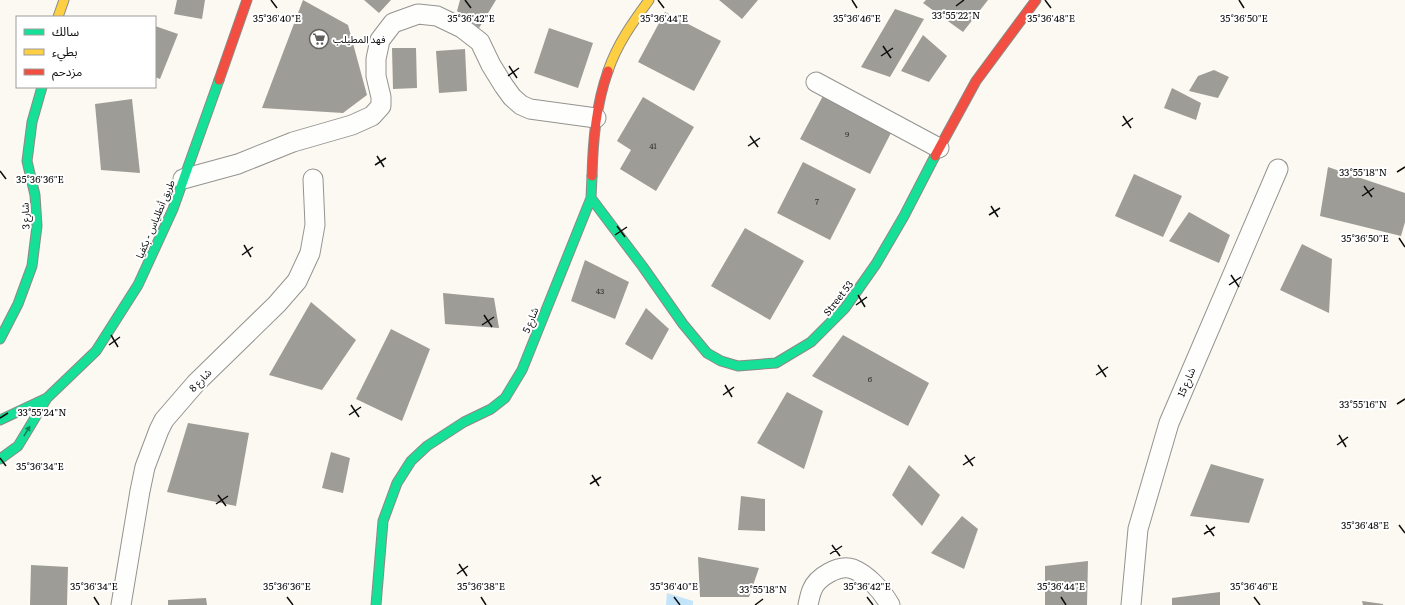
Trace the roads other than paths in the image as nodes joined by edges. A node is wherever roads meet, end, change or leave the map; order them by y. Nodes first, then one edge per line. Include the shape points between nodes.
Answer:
1 (64, 0) edge
2 (247, 0) edge
3 (648, 0) edge
4 (1036, 0) edge
5 (58, 16) edge
6 (816, 82) dead end
7 (42, 88) edge
8 (596, 118) junction
9 (940, 148) junction
10 (1278, 169) dead end
11 (183, 179) junction
12 (313, 179) dead end
13 (591, 198) junction
14 (0, 339) edge
15 (47, 398) junction
16 (0, 420) edge
17 (0, 459) edge
18 (121, 605) edge
19 (376, 605) edge
20 (808, 605) edge
21 (890, 605) edge
22 (1131, 605) edge

1 - 5 main road
2 - 11 main road, طريق أنطلياس - بكفيا
3 - 8 main road, شارع 5 via 628,29 612,60
4 - 9 main road, Street 53 via 968,93
6 - 9 street
7 - 14 main road, شارع 3 via 32,122 27,161 37,226 32,266 18,304
8 - 11 street via 530,109 521,105 512,97 495,72 480,42 462,28 437,16 418,14 393,23 380,40 376,70 382,106 372,116 352,125 293,142 238,164
8 - 13 main road, شارع 5
9 - 13 main road, Street 53 via 868,277 833,324 804,350 765,366 748,368 710,356 686,329
10 - 22 street, شارع 15 via 1169,423 1138,529
11 - 15 main road, طريق أنطلياس - بكفيا via 173,209 138,286 96,351
12 - 18 street, شارع 8 via 315,225 310,253 297,281 278,304 196,383 164,420 159,430 145,467
13 - 19 main road, شارع 5 via 522,370 505,398 491,409 464,422 427,446 411,461 398,483 383,521
15 - 16 main road
17 -> 15 main road via 18,446
20 - 21 street via 812,589 818,581 828,573 841,568 852,568 866,577

